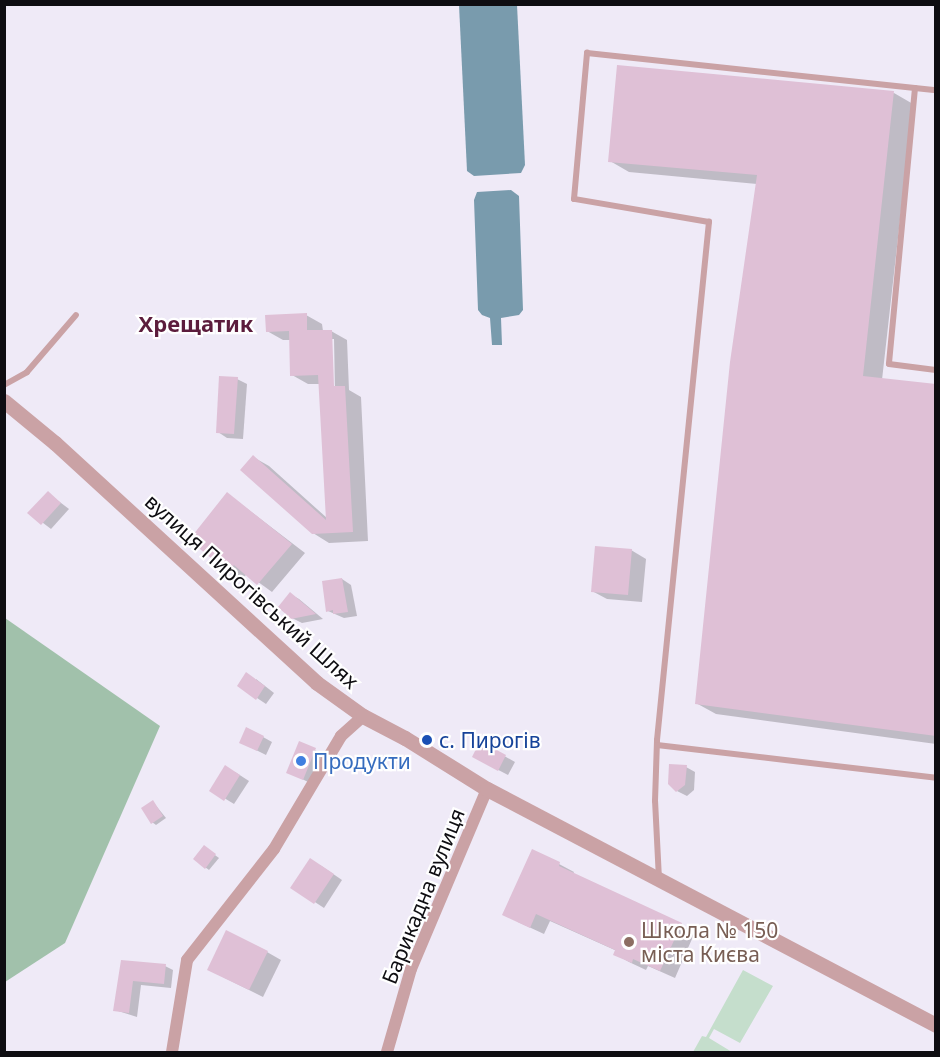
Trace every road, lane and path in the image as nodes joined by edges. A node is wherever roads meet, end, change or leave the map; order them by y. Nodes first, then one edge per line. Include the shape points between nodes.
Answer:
1 (915, 88) junction
2 (936, 90) edge
3 (76, 315) dead end
4 (936, 370) edge
5 (4, 385) edge
6 (4, 401) edge
7 (363, 716) junction
8 (657, 746) junction
9 (936, 778) edge
10 (487, 789) junction
11 (659, 879) junction
12 (936, 1025) edge
13 (172, 1053) edge
14 (387, 1053) edge

1 - 2 lane
1 - 4 lane via 889,364
1 - 8 lane via 587,53 574,199 709,222
3 - 5 lane via 27,372
6 - 7 street, вулиця Пирогівський Шлях via 56,442 317,683
7 - 10 street, вулиця Пирогівський Шлях
7 - 13 street via 341,736 274,849 187,960
8 - 9 lane
8 - 11 lane
10 - 11 street, вулиця Пирогівський Шлях
10 - 14 street, Барикадна вулиця via 411,969
11 - 12 street, вулиця Пирогівський Шлях

